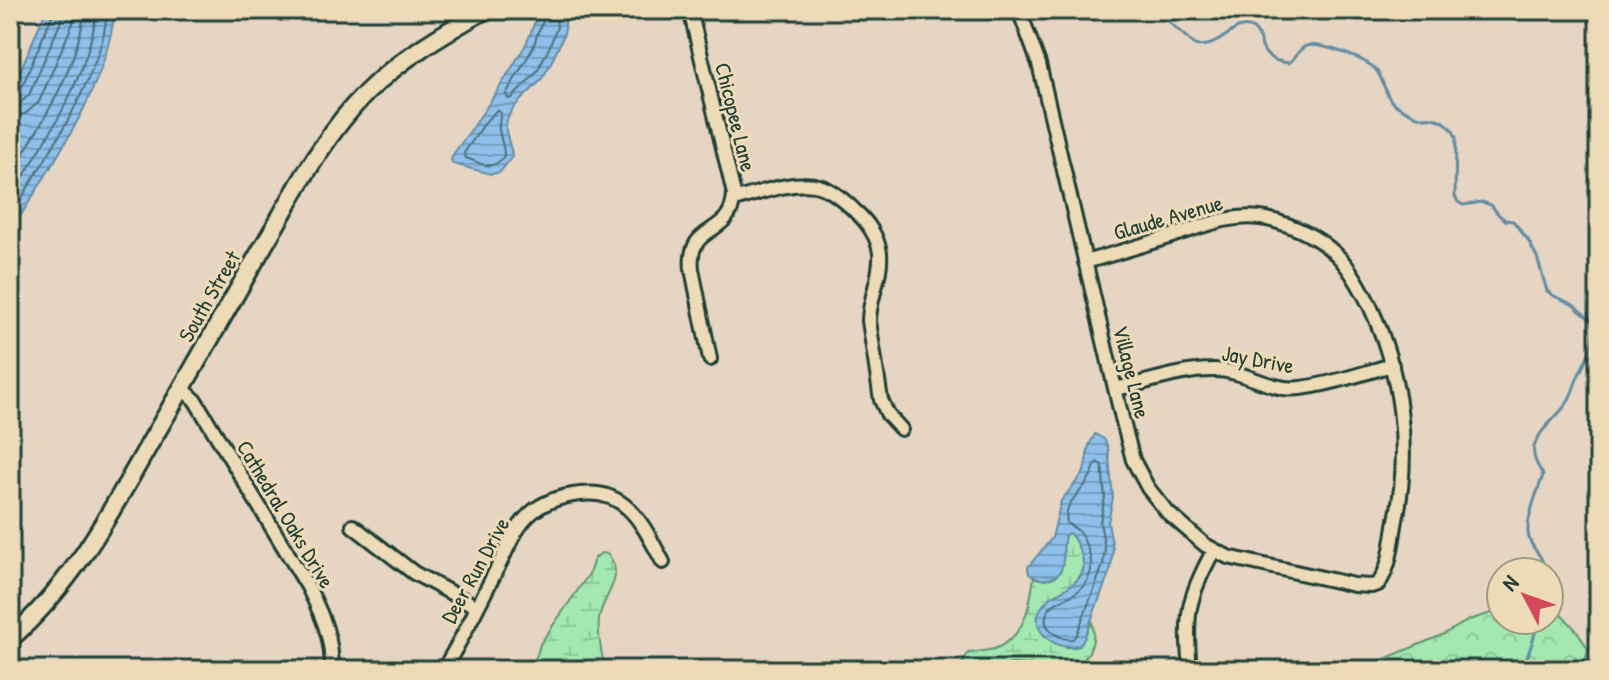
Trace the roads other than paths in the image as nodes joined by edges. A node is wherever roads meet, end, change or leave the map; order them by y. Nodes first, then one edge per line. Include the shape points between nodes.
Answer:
1 (485, 10) edge
2 (690, 10) edge
3 (1019, 10) edge
4 (734, 200) junction
5 (1085, 262) junction
6 (710, 359) dead end
7 (1392, 365) junction
8 (182, 388) junction
9 (1115, 389) junction
10 (901, 429) dead end
11 (353, 526) dead end
12 (1214, 550) junction
13 (663, 562) dead end
14 (1378, 584) joint
15 (477, 607) junction
16 (10, 639) edge
17 (332, 670) edge
18 (443, 670) edge
19 (1190, 670) edge

1 - 8 street, South Street via 405,59 339,123
2 - 4 street, Chicopee Lane
3 - 5 street, Village Lane via 1039,64
4 - 6 street, Chicopee Lane via 723,222 692,249
4 - 10 street via 813,184 830,191 863,219 880,252 869,312 879,389 888,415
5 - 7 street, Glaude Avenue via 1239,218 1286,225 1321,243 1350,270 1376,318
5 - 9 street, Village Lane
7 - 9 street, Jay Drive via 1302,388 1214,370
7 - 14 street, Glaude Avenue via 1402,426 1402,480 1388,561
8 - 16 street, South Street via 88,551 53,597
8 - 17 street, Cathedral Oaks Drive via 195,400 308,587 330,637
9 - 12 street, Village Lane via 1133,460 1148,488 1190,534
11 - 15 street via 414,573
12 - 14 street, Village Lane via 1236,560 1354,585
12 - 19 street via 1191,598
13 - 15 street, Deer Run Drive via 625,505 602,494 566,496 526,517
15 - 18 street, Deer Run Drive

